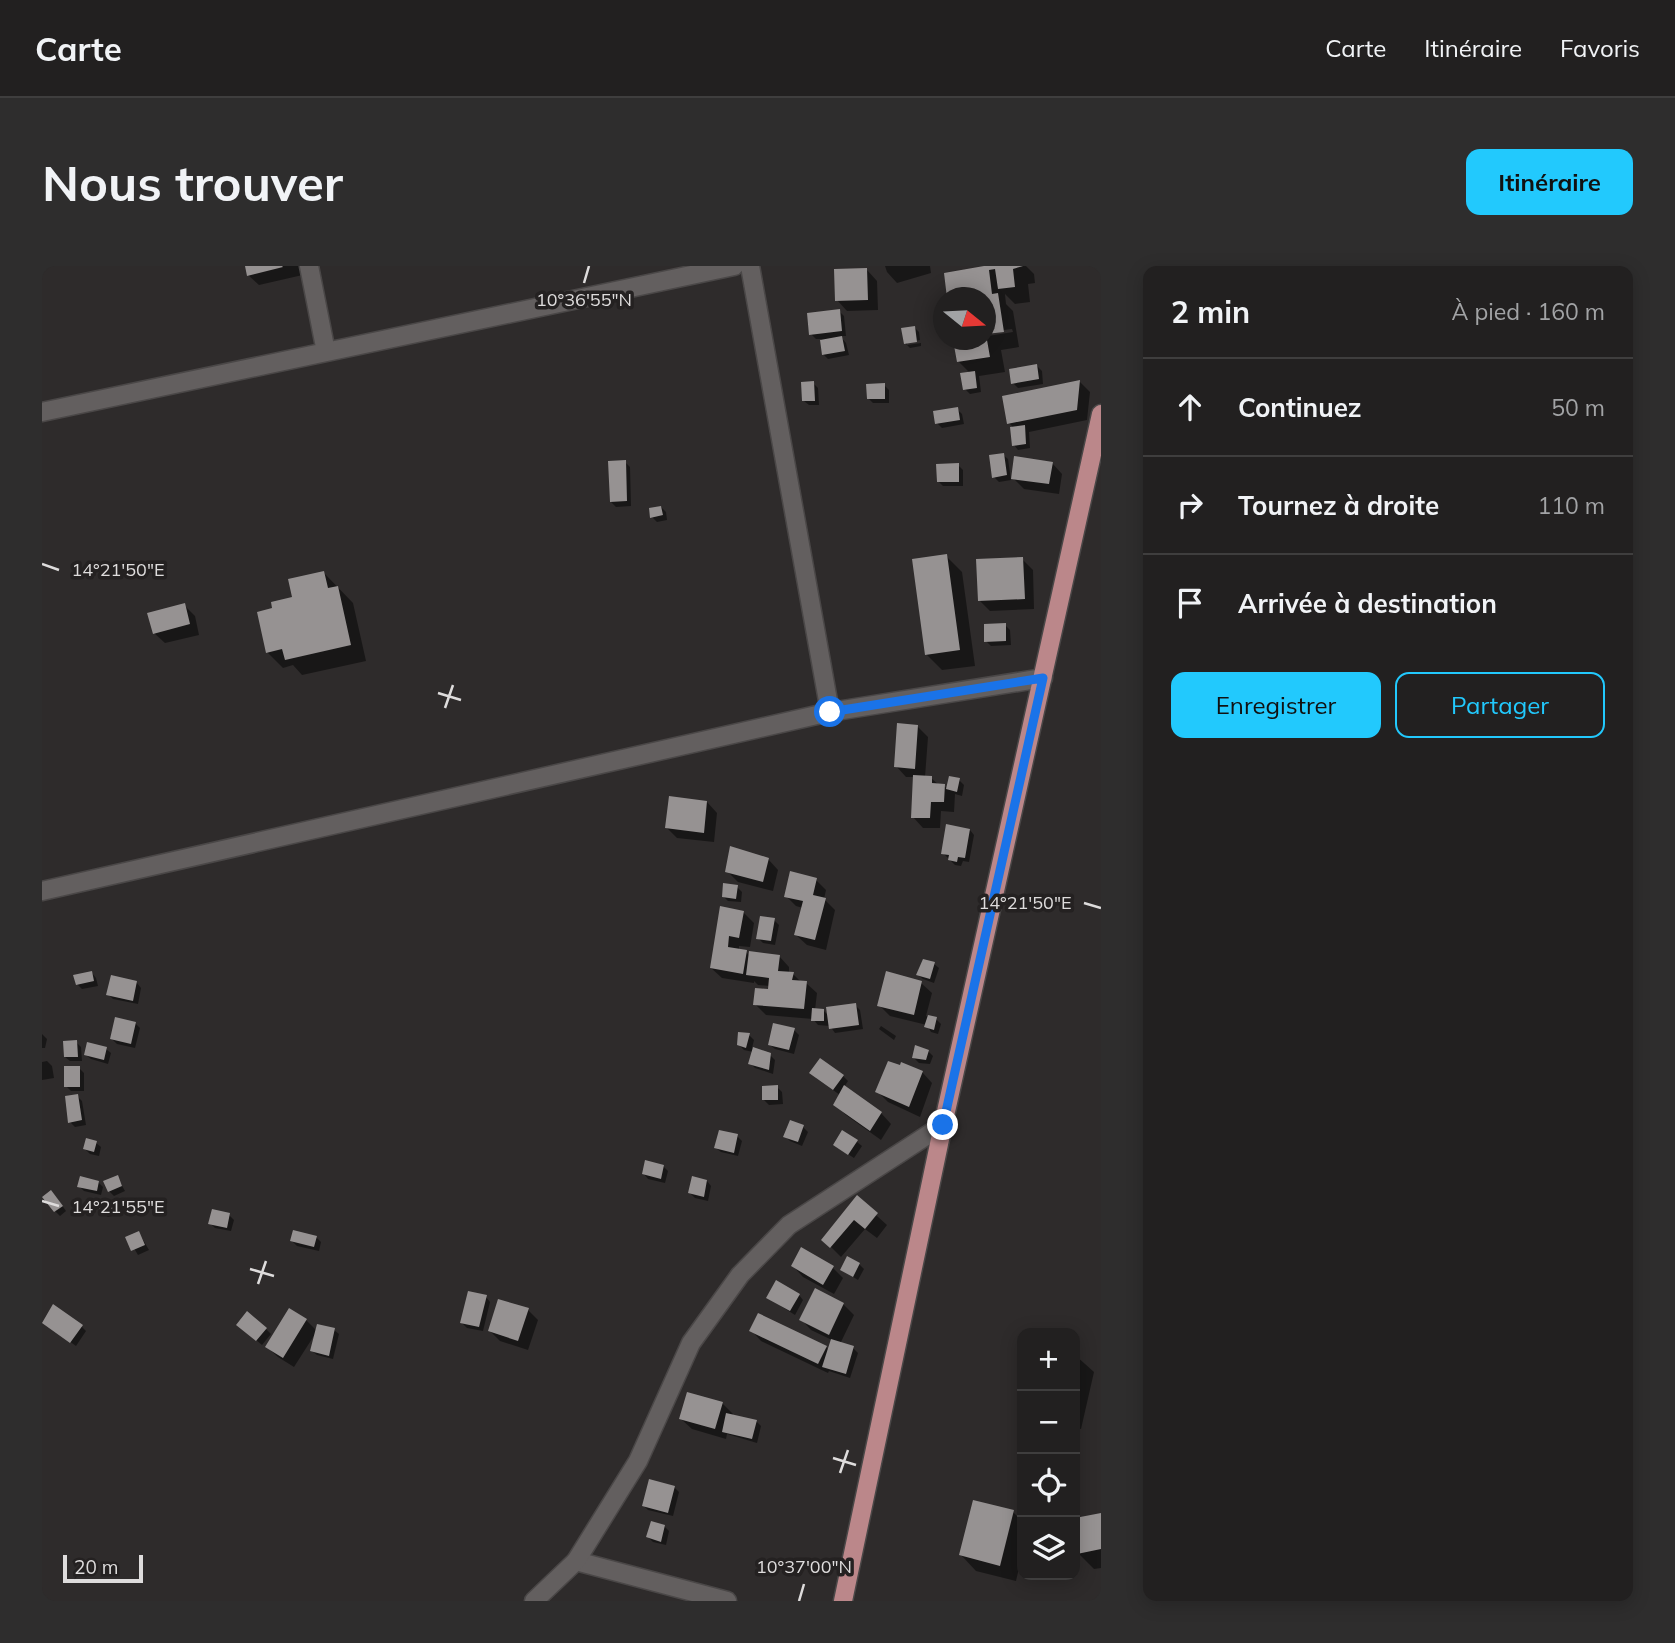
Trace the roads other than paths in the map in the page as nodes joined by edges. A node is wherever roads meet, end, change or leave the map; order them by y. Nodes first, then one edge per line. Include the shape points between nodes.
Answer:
1 (309, 266) edge
2 (734, 266) edge
3 (750, 266) edge
4 (326, 352) junction
5 (42, 412) edge
6 (1101, 414) edge
7 (1043, 678) junction
8 (830, 712) junction
9 (42, 891) edge
10 (943, 1125) junction
11 (576, 1561) junction
12 (534, 1601) edge
13 (727, 1601) edge
14 (843, 1601) edge

1 - 4 street
2 - 4 street
3 - 8 street
4 - 5 street
6 - 7 main road
7 - 8 street
7 - 10 main road
8 - 9 street
10 - 11 street via 789,1225 740,1275 691,1343 638,1461
10 - 14 main road
11 - 12 street
11 - 13 street

